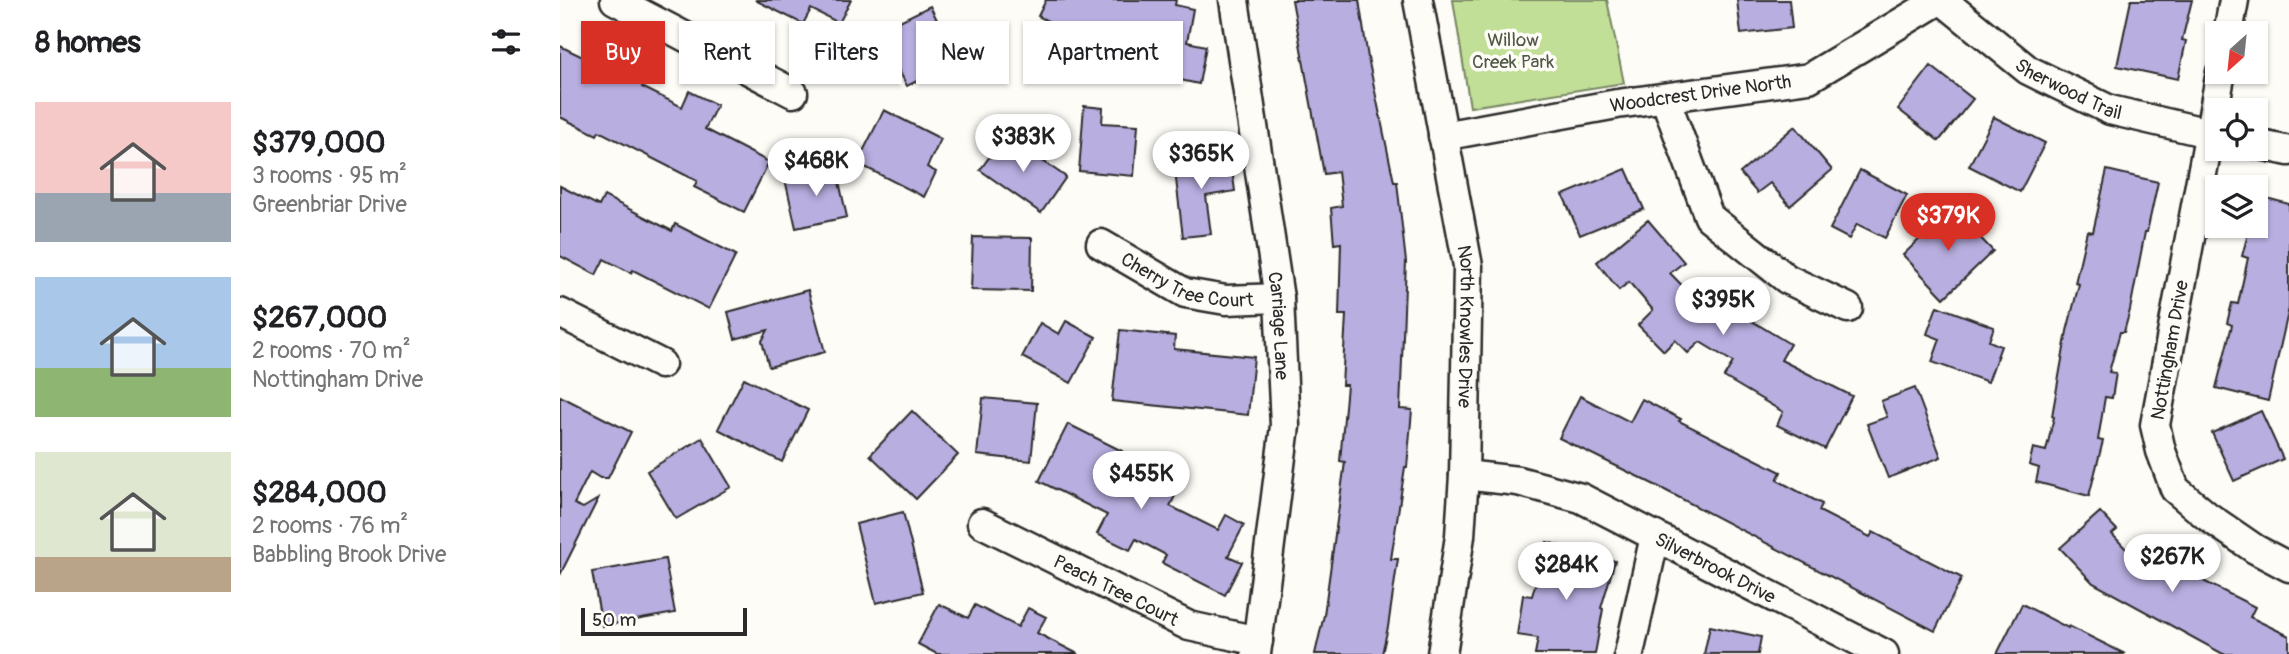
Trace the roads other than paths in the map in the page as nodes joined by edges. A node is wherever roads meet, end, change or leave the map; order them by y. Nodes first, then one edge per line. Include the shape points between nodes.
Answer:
1 (615, 0) edge
2 (1234, 0) edge
3 (1418, 0) edge
4 (1940, 0) edge
5 (2234, 0) edge
6 (2230, 21) edge
7 (793, 93) dead end
8 (1665, 98) junction
9 (2205, 132) edge
10 (1443, 136) junction
11 (2268, 147) edge
12 (2289, 151) edge
13 (2208, 161) edge
14 (1101, 244) dead end
15 (1279, 298) junction
16 (1848, 308) dead end
17 (560, 313) edge
18 (661, 364) dead end
19 (1464, 475) junction
20 (982, 523) dead end
21 (1655, 536) junction
22 (2289, 567) edge
23 (1257, 648) edge
24 (1442, 654) edge
25 (1629, 654) edge
26 (1884, 654) edge

1 - 7 street
2 - 15 street, Carriage Lane
3 - 10 street, North Knowles Drive
4 - 8 street, Woodcrest Drive North via 1810,78
4 - 9 street, Sherwood Trail via 2028,70 2110,110
5 - 6 street
8 - 10 street, Woodcrest Drive North
8 - 16 street via 1709,217 1787,279
10 - 19 street, North Knowles Drive via 1468,266
11 - 12 street
13 - 22 street, Nottingham Drive via 2155,425 2175,489 2255,550
14 - 15 street, Cherry Tree Court via 1185,293 1226,300
15 - 23 street, Carriage Lane via 1286,425
17 - 18 street
19 - 21 street, Silverbrook Drive via 1518,481 1581,498
19 - 24 street, North Knowles Drive
20 - 23 street, Peach Tree Court via 1189,626
21 - 25 street
21 - 26 street, Silverbrook Drive

